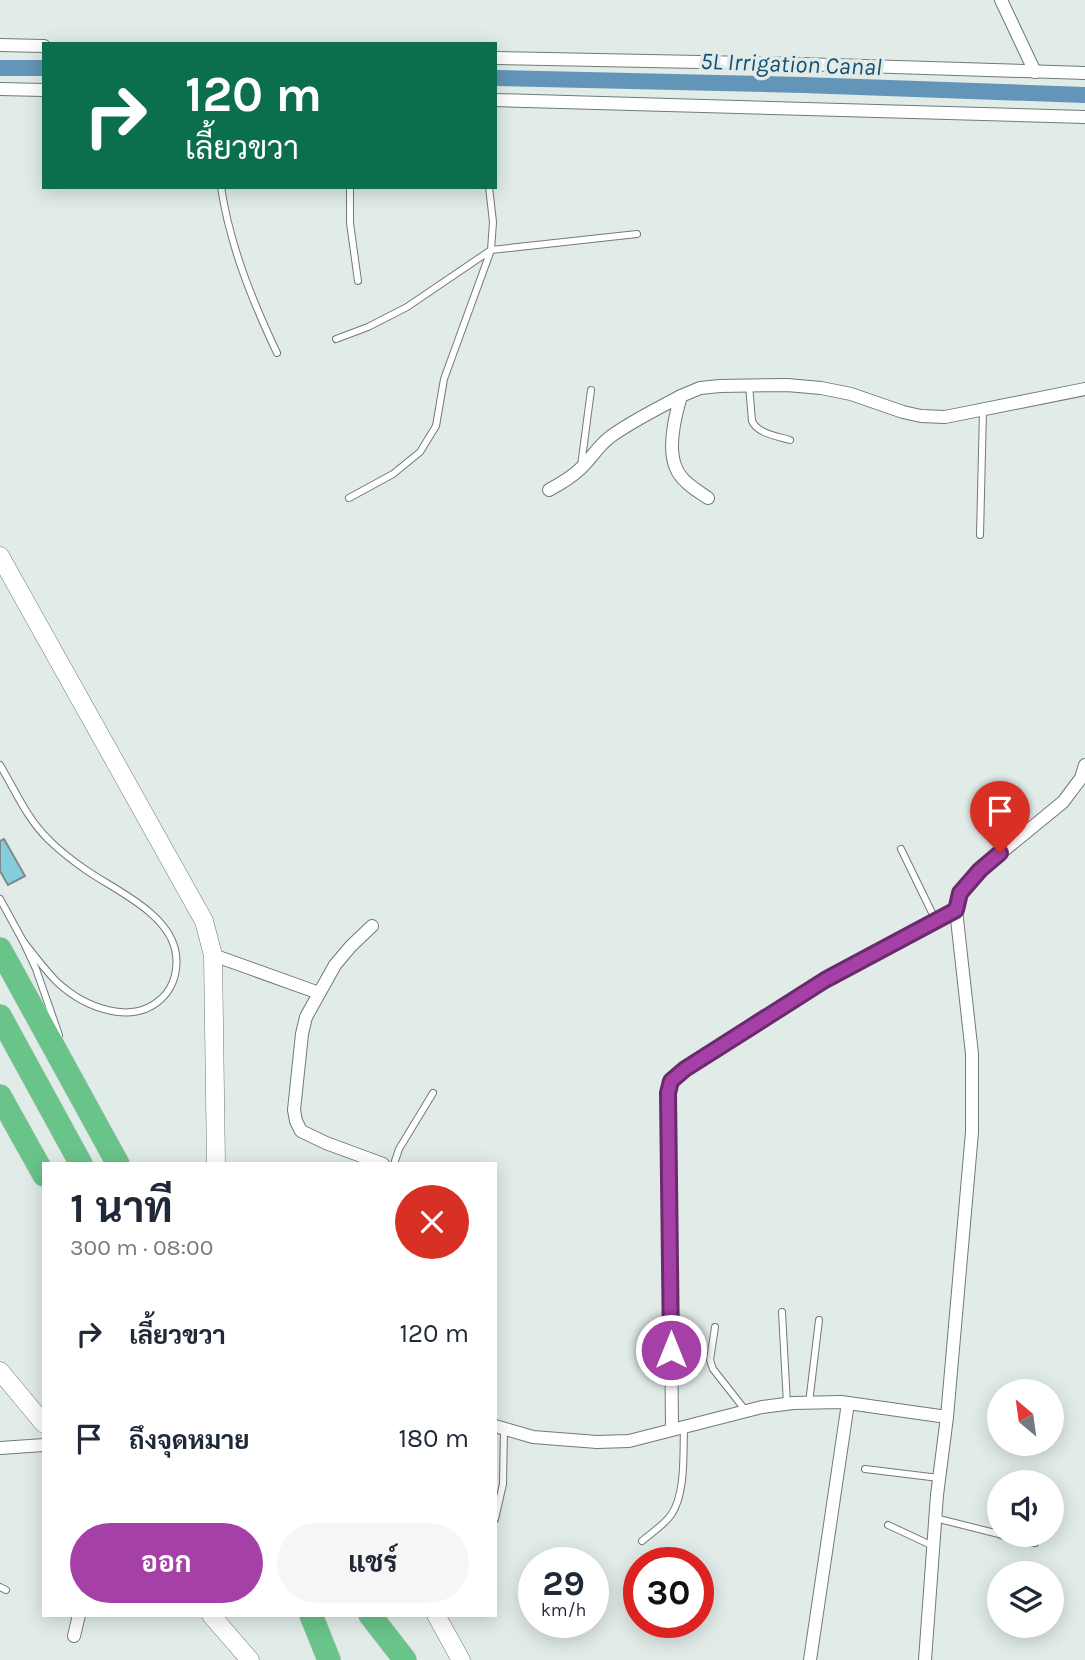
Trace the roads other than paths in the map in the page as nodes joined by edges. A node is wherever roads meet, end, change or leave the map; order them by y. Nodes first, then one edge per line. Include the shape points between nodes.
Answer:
1 (1001, 0) edge
2 (0, 45) edge
3 (42, 46) edge
4 (497, 58) edge
5 (1035, 72) junction
6 (1085, 73) edge
7 (0, 89) edge
8 (42, 90) edge
9 (497, 100) edge
10 (1085, 117) edge
11 (221, 189) edge
12 (350, 189) edge
13 (489, 189) edge
14 (637, 234) dead end
15 (491, 250) junction
16 (358, 281) dead end
17 (337, 339) dead end
18 (277, 353) dead end
19 (749, 385) junction
20 (1085, 389) edge
21 (591, 390) dead end
22 (681, 396) junction
23 (983, 410) junction
24 (790, 440) dead end
25 (581, 468) junction
26 (548, 490) dead end
27 (349, 498) dead end
28 (708, 498) dead end
29 (980, 535) dead end
30 (0, 556) edge
31 (0, 765) edge
32 (1085, 765) edge
33 (901, 849) dead end
34 (0, 899) edge
35 (956, 910) junction
36 (936, 921) junction
37 (373, 926) dead end
38 (23, 942) junction
39 (0, 949) edge
40 (213, 955) junction
41 (319, 993) junction
42 (0, 1016) edge
43 (76, 1087) junction
44 (433, 1093) dead end
45 (0, 1096) edge
46 (80, 1162) edge
47 (117, 1162) edge
48 (216, 1162) edge
49 (378, 1162) edge
50 (395, 1162) edge
51 (42, 1171) edge
52 (782, 1312) dead end
53 (819, 1320) dead end
54 (715, 1327) dead end
55 (0, 1371) edge
56 (809, 1402) junction
57 (848, 1403) junction
58 (787, 1404) junction
59 (746, 1411) junction
60 (947, 1417) junction
61 (42, 1422) edge
62 (500, 1428) edge
63 (678, 1428) junction
64 (42, 1445) edge
65 (0, 1448) edge
66 (865, 1469) dead end
67 (939, 1478) junction
68 (497, 1510) edge
69 (935, 1518) junction
70 (888, 1525) dead end
71 (987, 1531) edge
72 (642, 1541) dead end
73 (933, 1546) junction
74 (79, 1617) edge
75 (213, 1617) edge
76 (369, 1617) edge
77 (370, 1617) edge
78 (437, 1617) edge
79 (314, 1619) edge
80 (75, 1636) dead end
81 (250, 1660) edge
82 (329, 1660) edge
83 (344, 1660) edge
84 (386, 1660) edge
85 (405, 1660) edge
86 (461, 1660) edge
87 (810, 1660) edge
88 (925, 1660) edge

1 - 5 street
2 - 3 street
4 - 5 street
5 - 6 street
7 - 8 street
9 - 10 street
11 - 18 lane via 233,247
12 - 16 lane
13 - 15 lane via 494,222
14 - 15 lane
15 - 17 lane via 407,307
15 - 27 lane via 444,379 436,426 420,452 393,474
19 - 22 street via 700,388
19 - 23 street via 821,388 921,416
19 - 24 lane via 754,426
20 - 23 street
21 - 25 lane
22 - 25 street via 610,438
22 - 28 street via 673,457 680,475
23 - 29 lane
25 - 26 street
30 - 40 main road via 204,921
31 - 38 lane via 46,838 164,926 174,946 176,972 173,984 157,1003 136,1012 112,1011 67,990
32 - 35 street via 1063,802 980,870 960,893
33 - 36 lane
34 - 38 lane
35 - 36 street
35 - 60 street via 972,1055 972,1132
36 - 63 street via 825,980 671,1081
37 - 41 street via 335,965
38 - 43 lane
39 - 43 highway
40 - 41 street
40 - 48 main road
41 - 49 street via 302,1034 296,1121 301,1131
42 - 46 highway
43 - 47 highway
44 - 50 lane
45 - 51 highway
52 - 58 lane
53 - 56 lane
54 - 59 lane via 713,1369
55 - 61 main road
56 - 57 street
56 - 58 street
57 - 60 street
57 - 87 street
58 - 59 street
59 - 63 street
60 - 67 street
62 - 63 street via 533,1437 597,1442 629,1441
62 - 68 lane via 503,1484
63 - 72 lane via 682,1480 676,1505 670,1517
64 - 65 street
66 - 67 lane
67 - 69 street
69 - 71 lane
69 - 73 street
70 - 73 lane
73 - 88 street
74 - 80 street
75 - 81 main road
76 - 84 highway
77 - 85 highway
78 - 86 main road
79 - 82 highway
79 - 83 highway

